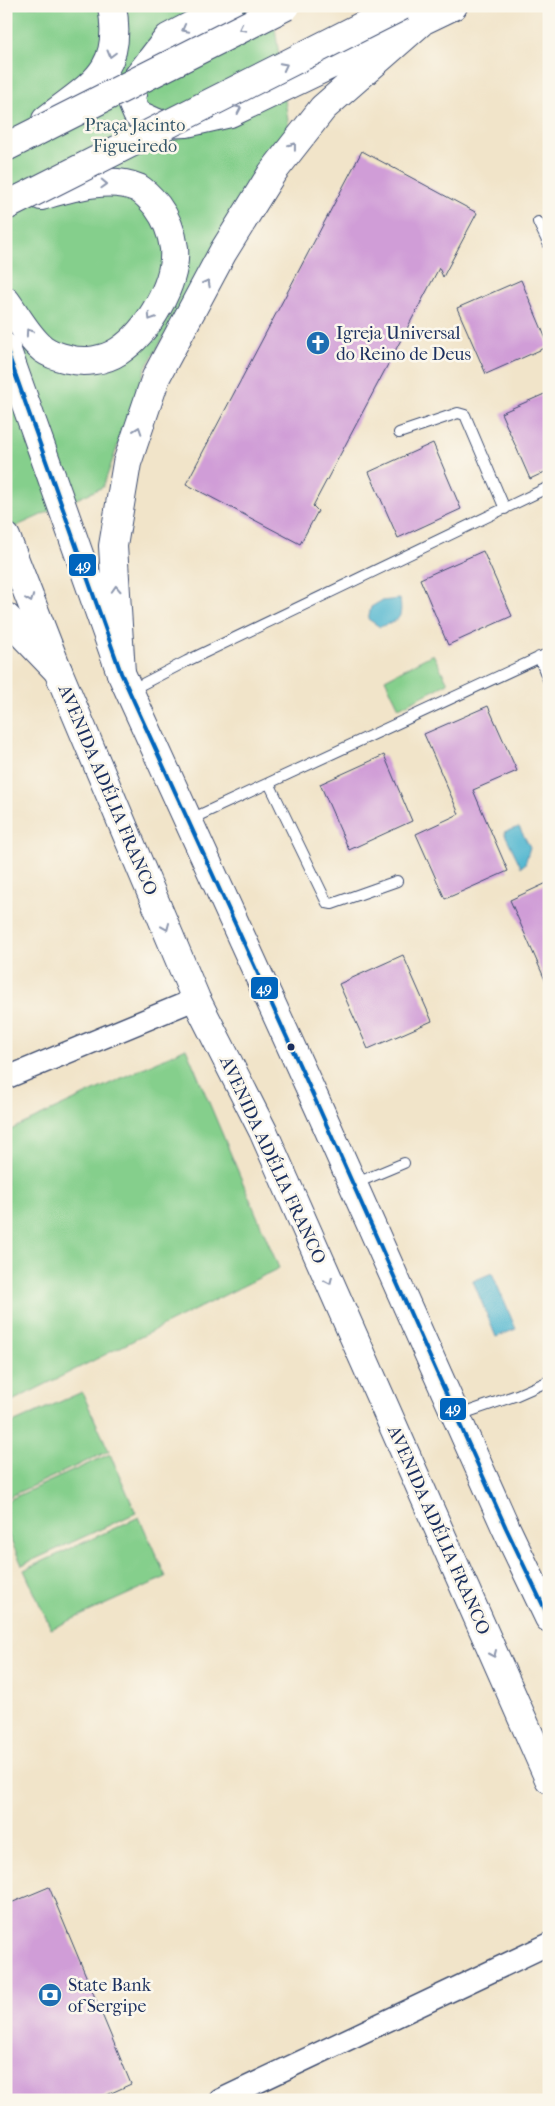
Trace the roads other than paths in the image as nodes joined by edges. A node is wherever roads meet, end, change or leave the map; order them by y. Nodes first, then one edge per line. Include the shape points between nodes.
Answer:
1 (112, 6) edge
2 (228, 6) edge
3 (286, 6) edge
4 (453, 6) edge
5 (411, 15) edge
6 (15, 142) edge
7 (6, 207) edge
8 (538, 222) dead end
9 (549, 245) edge
10 (6, 301) edge
11 (6, 348) edge
12 (399, 433) dead end
13 (549, 487) edge
14 (505, 508) junction
15 (6, 537) edge
16 (6, 617) edge
17 (544, 655) edge
18 (58, 671) junction
19 (125, 682) junction
20 (549, 682) edge
21 (269, 783) junction
22 (188, 820) junction
23 (396, 881) dead end
24 (196, 999) junction
25 (6, 1078) edge
26 (404, 1163) dead end
27 (353, 1185) junction
28 (549, 1381) edge
29 (456, 1416) junction
30 (549, 1618) edge
31 (549, 1779) edge
32 (549, 1944) edge
33 (220, 2100) edge

1 -> 6 main road, bridge via 114,40 106,69 97,81
2 -> 5 main road via 168,38 134,82 131,100 137,114 159,124 186,123 230,113
3 -> 6 main road, bridge
4 - 5 main road
7 -> 5 main road, bridge
19 -> 5 main road via 113,546 127,463 156,377 223,252 272,173 322,108
7 -> 10 main road, bridge via 74,186 97,183 138,188 161,212 170,229 174,249 172,273 162,297 136,337 105,358 75,360 44,349
8 - 9 lane
11 - 19 main road
12 - 14 lane via 458,413 465,416
13 - 14 lane
14 - 19 lane via 186,661
15 -> 18 main road, AVENIDA ADÉLIA FRANCO
16 - 18 main road
17 - 20 lane
17 - 21 lane
18 -> 24 main road, AVENIDA ADÉLIA FRANCO
19 - 22 main road
21 - 22 lane
21 - 23 lane via 327,903
22 - 27 main road
24 - 25 street
24 -> 31 main road, AVENIDA ADÉLIA FRANCO via 263,1131
26 - 27 lane
27 - 29 main road
28 - 29 lane
29 - 30 main road
32 - 33 street

